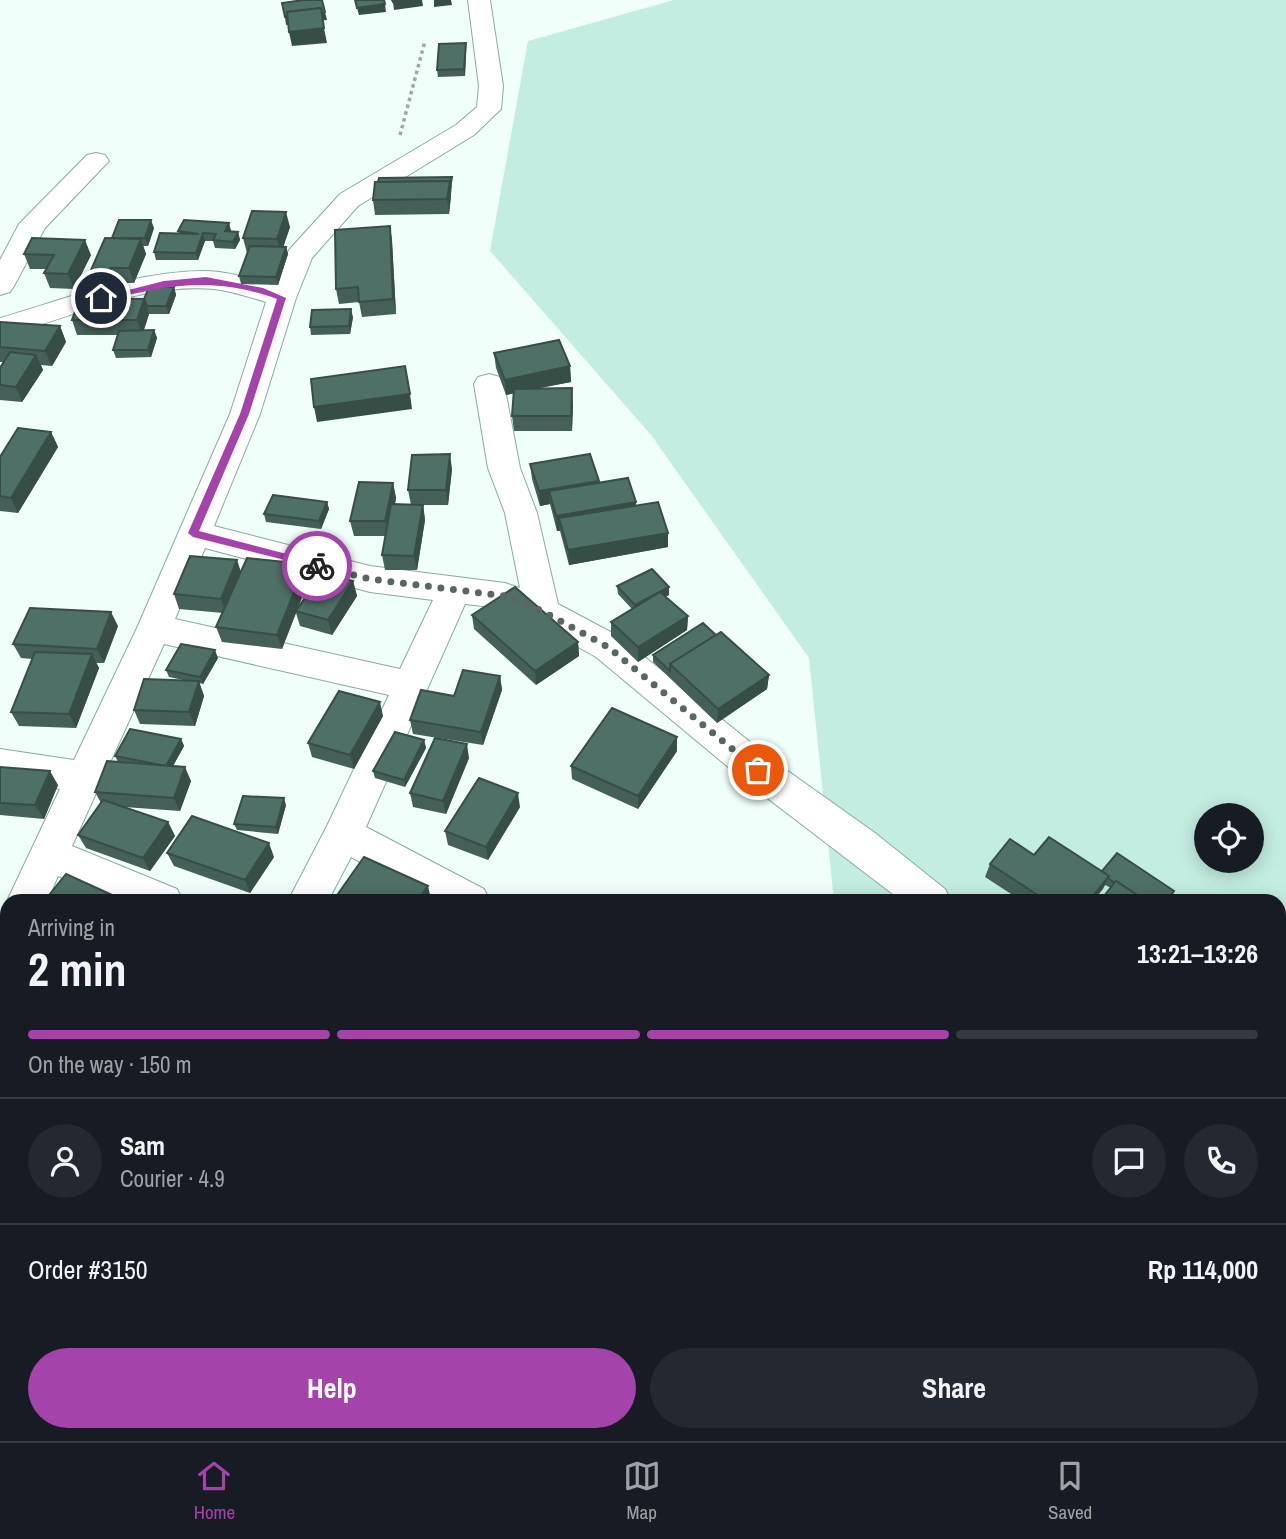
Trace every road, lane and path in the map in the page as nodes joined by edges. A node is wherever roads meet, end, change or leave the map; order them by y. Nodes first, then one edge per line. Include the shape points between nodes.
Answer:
1 (479, 0) edge
2 (425, 41) dead end
3 (96, 161) dead end
4 (390, 173) junction
5 (0, 286) edge
6 (282, 298) junction
7 (0, 328) edge
8 (489, 384) dead end
9 (193, 533) junction
10 (455, 589) junction
11 (542, 611) junction
12 (154, 628) junction
13 (412, 686) junction
14 (0, 764) edge
15 (83, 777) junction
16 (343, 834) junction
17 (50, 855) junction
18 (30, 894) edge
19 (146, 894) edge
20 (313, 894) edge
21 (458, 894) edge
22 (922, 894) edge

1 - 4 street via 491,86 489,109 465,130
2 - 4 path
3 - 5 street via 33,224
4 - 6 street via 349,200 299,256
6 - 7 street via 206,280 164,284
6 - 9 street via 244,414
8 - 11 street via 504,468 520,513
9 - 10 street via 370,579
9 - 12 street
10 - 11 street via 505,596
10 - 13 street
11 - 22 street via 608,647 758,770
12 - 13 street
12 - 15 street
13 - 16 street
14 - 15 street
15 - 17 street
16 - 20 street
16 - 21 street
17 - 18 street
17 - 19 street

